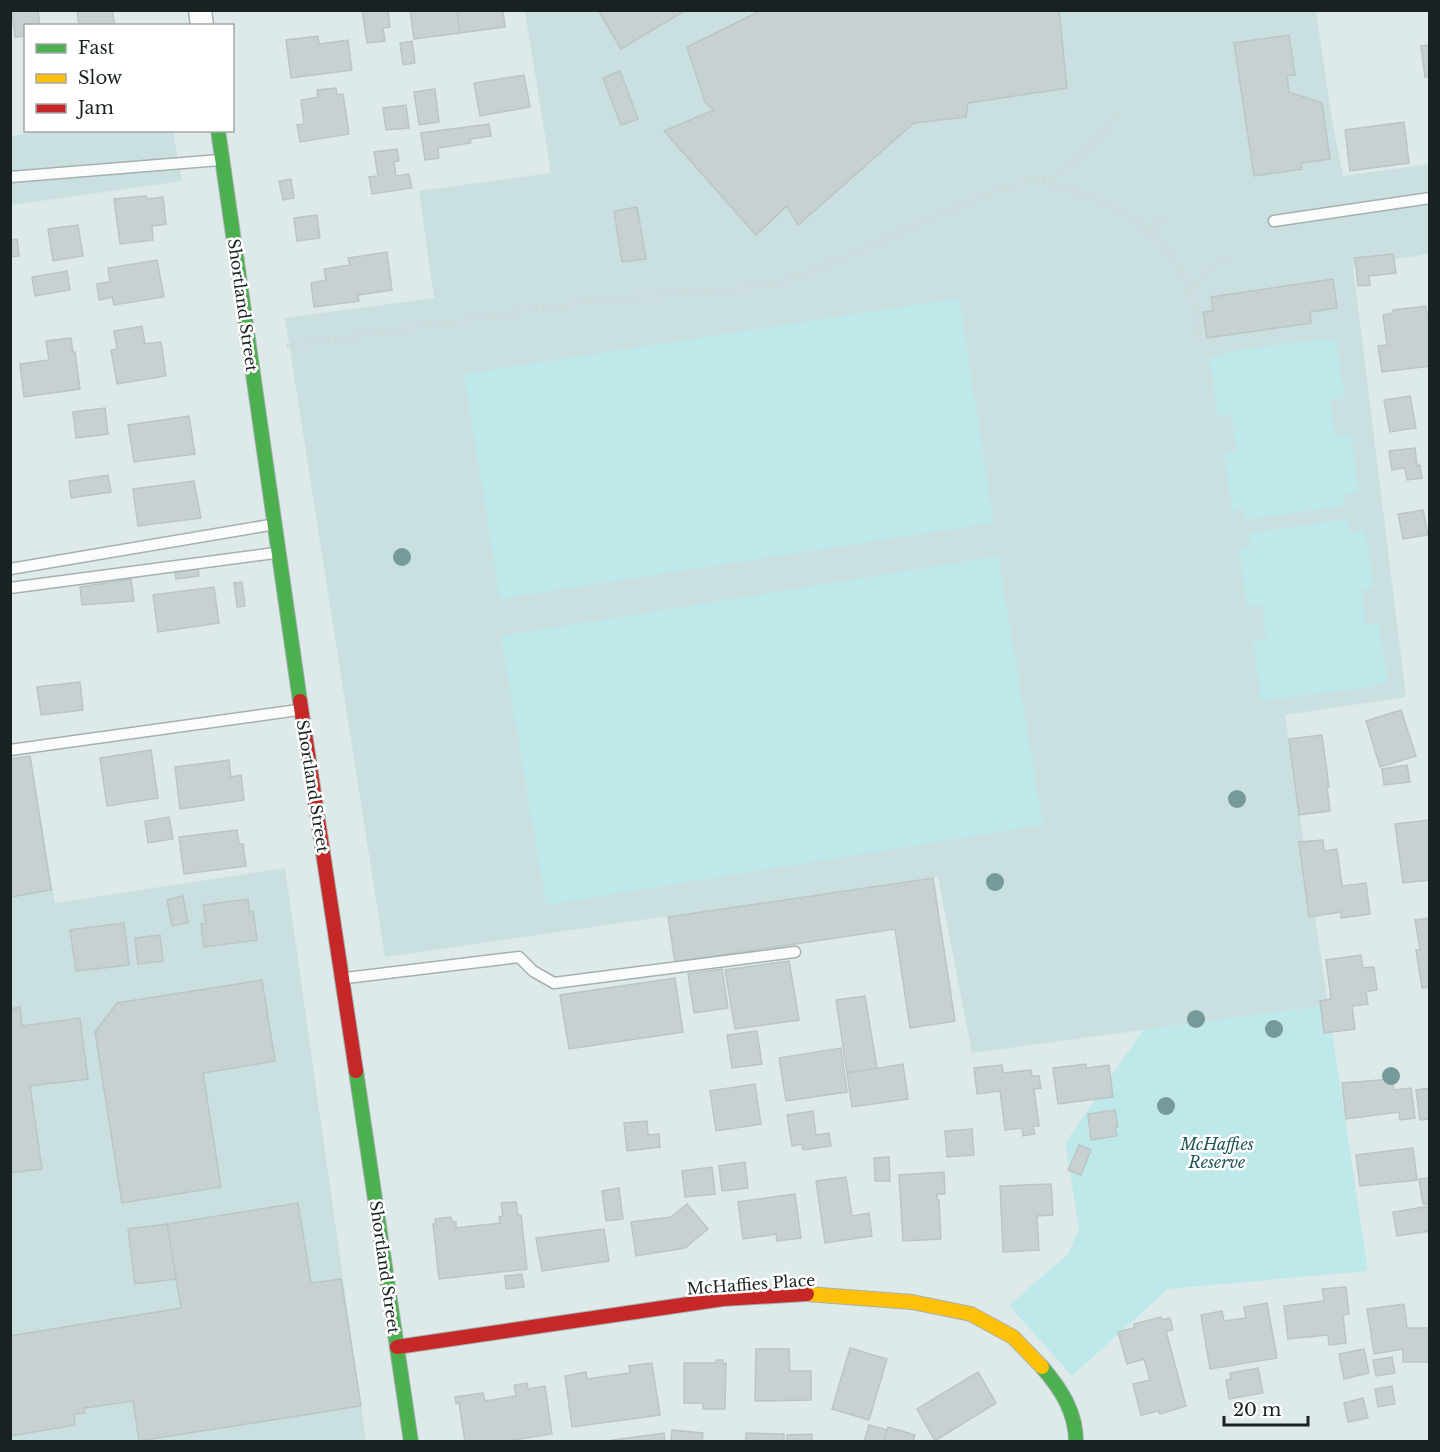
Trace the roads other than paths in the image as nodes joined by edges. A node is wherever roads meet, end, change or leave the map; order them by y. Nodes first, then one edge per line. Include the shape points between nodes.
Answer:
1 (218, 132) edge
2 (222, 160) junction
3 (10, 177) edge
4 (1430, 198) edge
5 (1274, 221) dead end
6 (274, 524) junction
7 (278, 552) junction
8 (10, 569) edge
9 (10, 588) edge
10 (302, 710) junction
11 (10, 750) edge
12 (795, 952) dead end
13 (342, 978) junction
14 (397, 1347) junction
15 (411, 1442) edge
16 (1076, 1442) edge

1 - 2 street, Shortland Street
2 - 3 lane
2 - 6 street, Shortland Street
4 - 5 lane
6 - 7 street, Shortland Street
6 - 8 lane
7 - 9 lane
7 - 10 street, Shortland Street
10 - 11 lane
10 - 13 street, Shortland Street
12 - 13 lane via 554,983 519,957
13 - 14 street, Shortland Street
14 - 15 street, Shortland Street
14 - 16 street, McHaffies Place via 723,1299 815,1294 912,1302 971,1314 1013,1337 1061,1389 1076,1427

